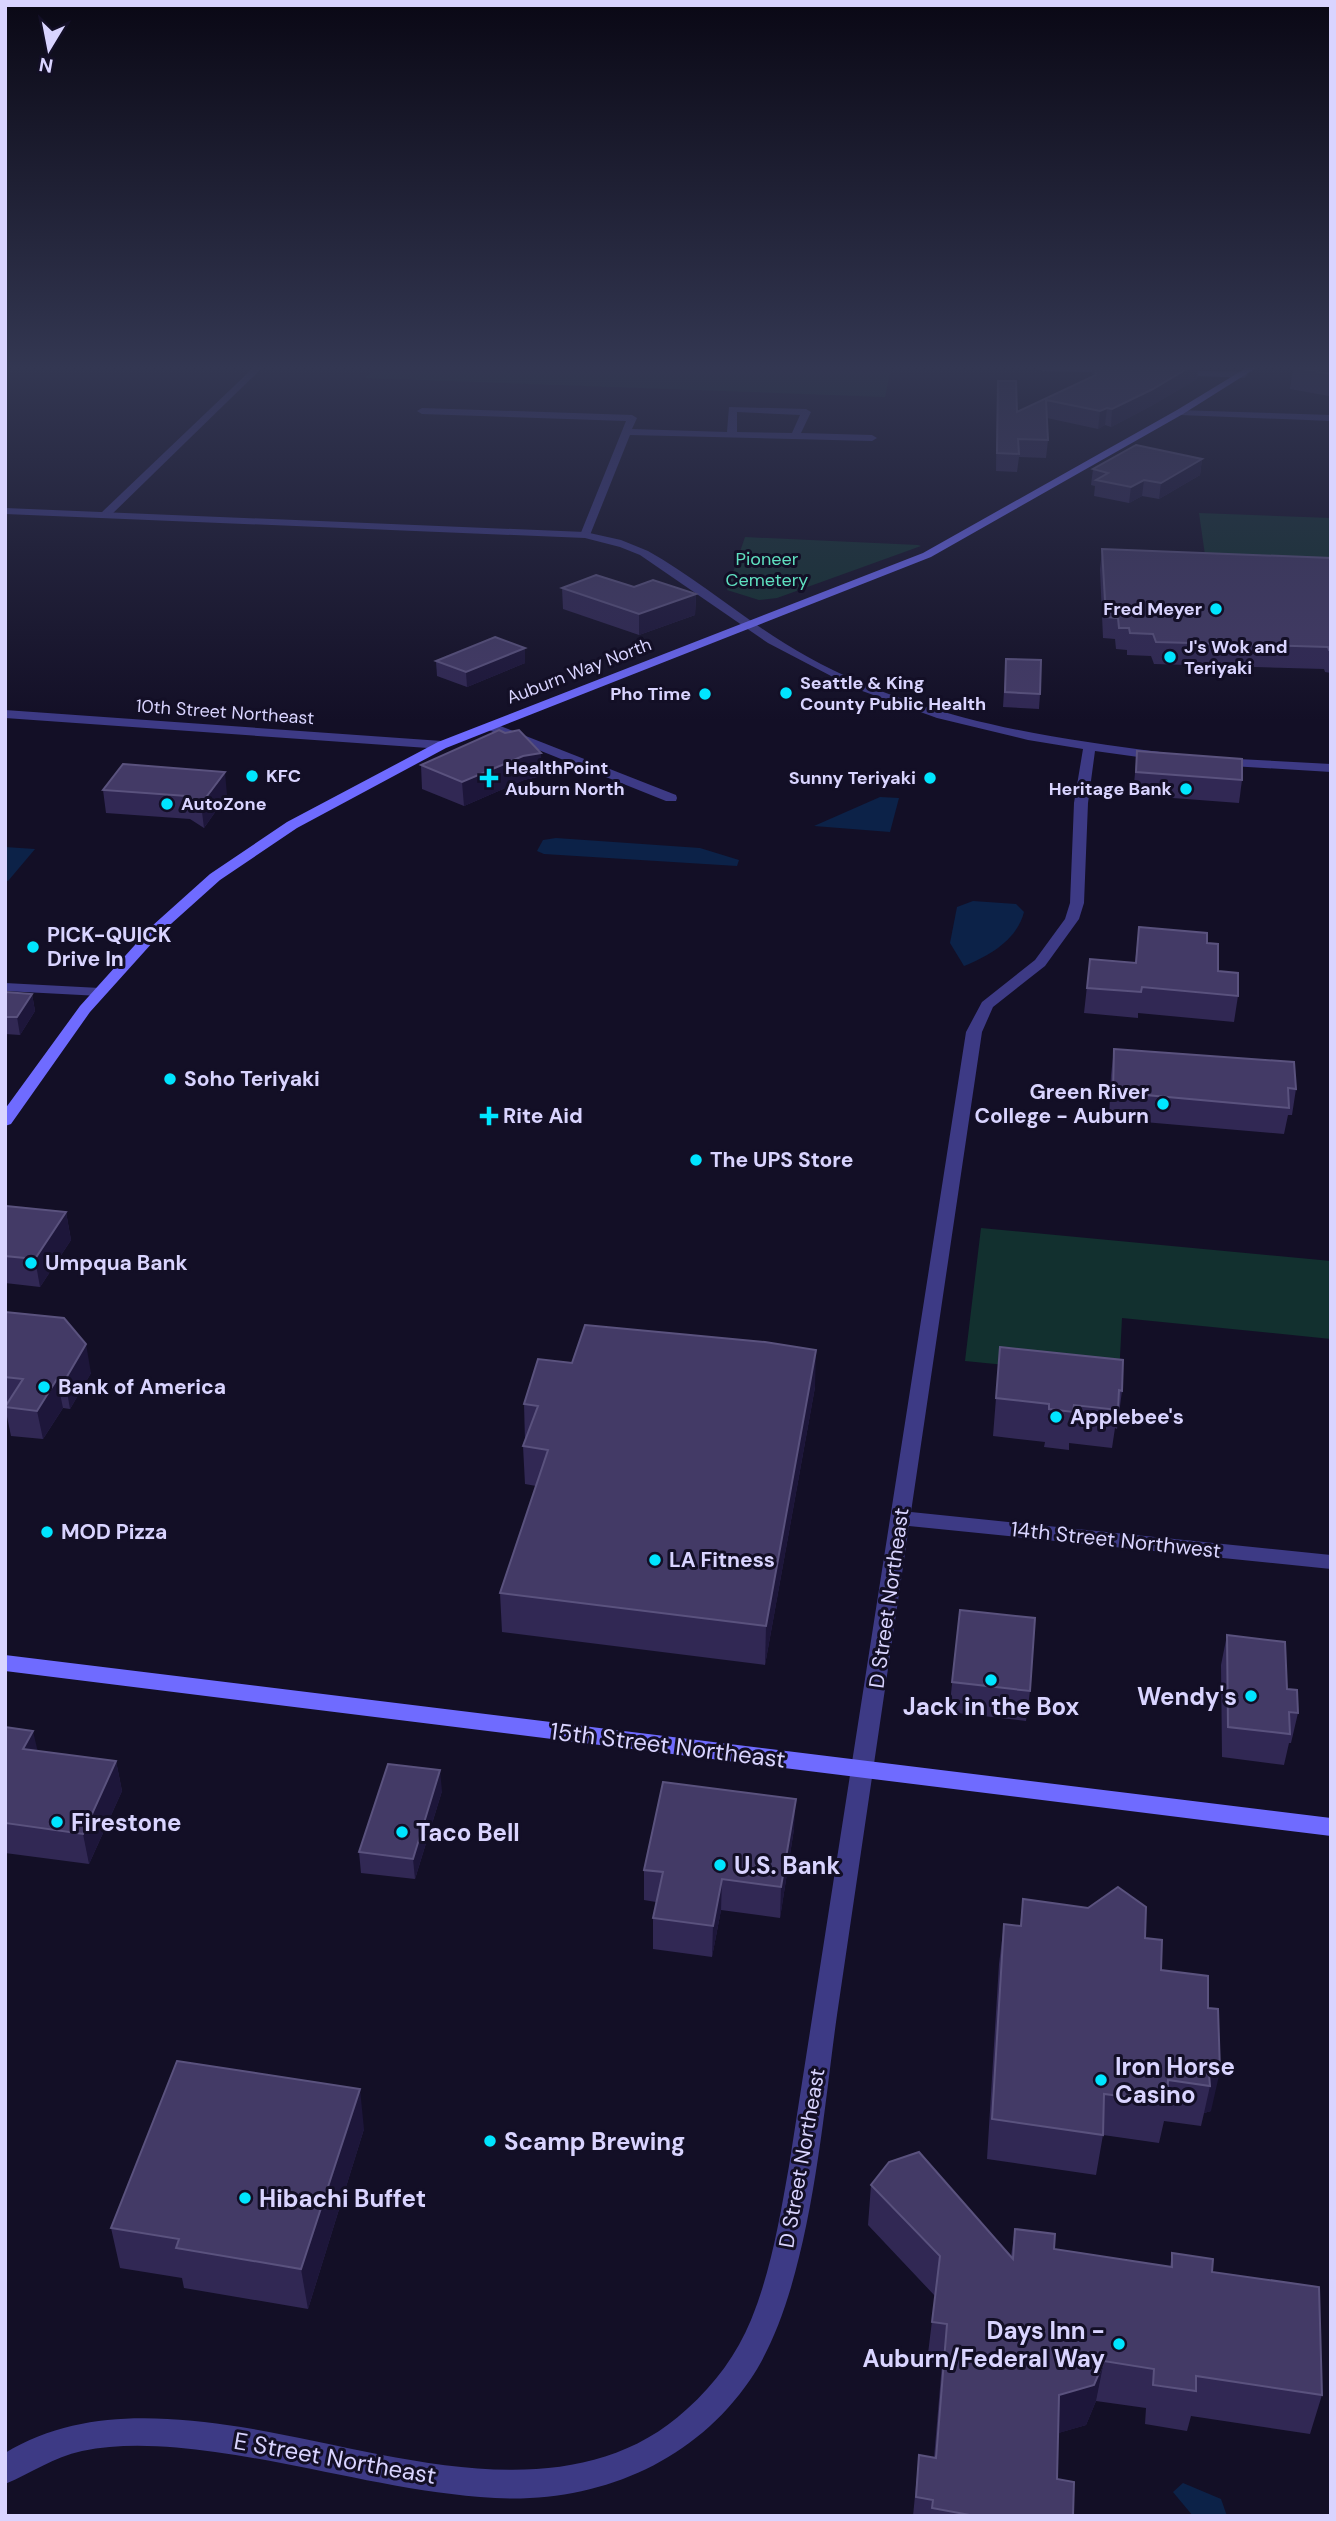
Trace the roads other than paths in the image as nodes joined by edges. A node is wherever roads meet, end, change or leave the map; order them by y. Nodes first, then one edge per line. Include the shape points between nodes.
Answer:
1 (136, 486) edge
2 (604, 486) edge
3 (1052, 486) edge
4 (5, 511) edge
5 (105, 515) junction
6 (585, 536) junction
7 (747, 625) junction
8 (5, 714) edge
9 (490, 726) junction
10 (442, 745) junction
11 (1089, 748) junction
12 (1175, 758) edge
13 (1202, 761) edge
14 (1331, 768) edge
15 (671, 798) dead end
16 (5, 986) edge
17 (100, 992) junction
18 (5, 1121) edge
19 (900, 1518) junction
20 (1331, 1562) edge
21 (5, 1663) edge
22 (864, 1770) junction
23 (1331, 1827) edge
24 (665, 2445) joint
25 (5, 2470) edge

1 - 5 street
2 - 6 street
3 - 7 main road, Auburn Way North via 942,548
4 - 5 street
5 - 6 street
6 - 7 street via 638,549
7 - 9 main road, Auburn Way North
7 - 11 street via 818,667 872,691 962,720
8 - 10 street, 10th Street Northeast
9 - 10 main road, Auburn Way North
9 - 15 street
10 - 17 main road, Auburn Way North via 292,825 215,877 157,929
11 - 12 street
11 - 19 street, D Street Northeast via 1072,919 1040,963 987,1005 974,1032
13 - 14 street
16 - 17 street
17 - 18 main road, Auburn Way North
19 - 20 street, 14th Street Northwest
19 - 22 street, D Street Northeast
21 - 22 main road, 15th Street Northeast
22 - 23 main road, 15th Street Northeast
22 - 24 street, D Street Northeast via 796,2205 773,2297 748,2358 728,2387
24 - 25 street, E Street Northeast via 614,2471 587,2477 482,2484 197,2435 107,2432 64,2441

